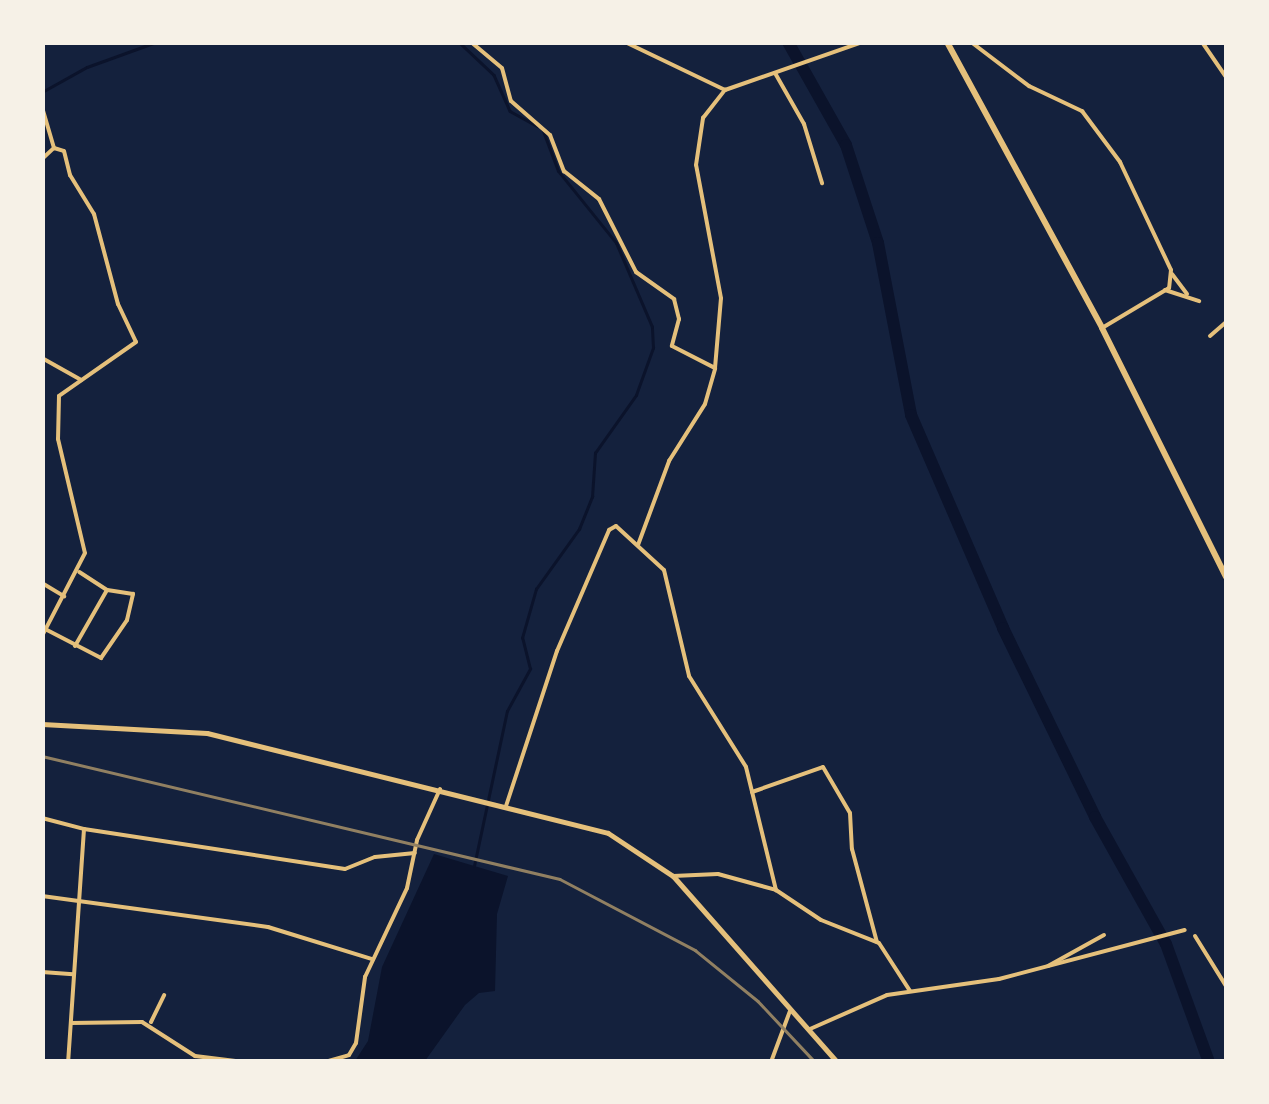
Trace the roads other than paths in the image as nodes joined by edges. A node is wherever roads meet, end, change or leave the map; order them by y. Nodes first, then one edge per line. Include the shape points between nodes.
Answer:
1 (43, 42) edge
2 (471, 42) edge
3 (625, 42) edge
4 (863, 42) edge
5 (947, 42) edge
6 (971, 42) edge
7 (1202, 42) edge
8 (42, 51) edge
9 (776, 72) junction
10 (1226, 76) edge
11 (725, 90) junction
12 (42, 107) edge
13 (54, 148) junction
14 (42, 159) edge
15 (822, 182) dead end
16 (1172, 274) junction
17 (1165, 290) junction
18 (1188, 297) junction
19 (1199, 300) dead end
20 (1226, 322) edge
21 (1102, 328) junction
22 (1210, 336) dead end
23 (42, 358) edge
24 (715, 368) junction
25 (80, 380) junction
26 (638, 545) junction
27 (79, 572) junction
28 (1226, 578) edge
29 (42, 584) edge
30 (108, 590) junction
31 (65, 596) junction
32 (44, 632) edge
33 (76, 646) junction
34 (42, 724) edge
35 (440, 789) junction
36 (752, 792) junction
37 (506, 806) junction
38 (42, 818) edge
39 (84, 829) junction
40 (416, 853) junction
41 (673, 876) junction
42 (776, 890) junction
43 (42, 896) edge
44 (79, 900) junction
45 (1186, 930) dead end
46 (1104, 935) dead end
47 (1194, 936) dead end
48 (877, 942) junction
49 (372, 959) junction
50 (1048, 966) junction
51 (42, 972) edge
52 (73, 974) junction
53 (1226, 986) edge
54 (910, 992) junction
55 (164, 995) dead end
56 (1226, 1000) edge
57 (792, 1008) junction
58 (71, 1024) junction
59 (150, 1024) junction
60 (809, 1029) junction
61 (68, 1062) edge
62 (244, 1062) edge
63 (326, 1062) edge
64 (771, 1062) edge
65 (837, 1062) edge

1 - 8 street
2 - 24 street via 502,68 511,101 550,135 564,171 600,199 636,272 674,299 679,319 672,346
3 - 11 street
4 - 9 street
5 - 21 highway
6 - 16 street via 1029,86 1082,111 1120,162
7 - 10 street
9 - 11 street
9 - 15 street via 804,124
11 - 24 street via 703,118 696,164 721,298
12 - 13 street
13 - 14 street
13 - 25 street via 64,151 70,176 94,214 118,304 136,342
16 - 17 street
16 - 18 street
17 - 18 street
17 - 21 street
18 - 19 street
20 - 22 street
21 - 28 highway
23 - 25 street
24 - 26 street via 705,404 668,461
25 - 27 street via 59,396 57,418 85,540
26 - 36 street via 664,570 689,676 741,757
26 - 37 street via 616,526 609,530 557,652
27 - 30 street
27 - 31 street
29 - 31 street
30 - 33 street
30 - 33 street via 133,594 128,620 105,656
31 - 32 street
32 - 33 street
34 - 35 main road via 207,734
35 - 37 main road
35 - 40 street
36 - 42 street
36 - 48 street via 823,767 850,813 852,849
37 - 41 main road via 608,833
38 - 39 street
39 - 40 street via 346,869 375,857
39 - 44 street
40 - 49 street
41 - 42 street via 718,874
41 - 57 main road
42 - 48 street via 829,924
43 - 44 street
44 - 49 street via 268,926
44 - 52 street
45 - 50 street
46 - 50 street
47 - 53 street
48 - 54 street
49 - 63 street via 352,1052
50 - 54 street
51 - 52 street
52 - 58 street
53 - 56 street
54 - 60 street
55 - 59 street
57 - 60 main road
57 - 64 street
58 - 59 street
58 - 61 street
59 - 62 street via 196,1056
60 - 65 main road

